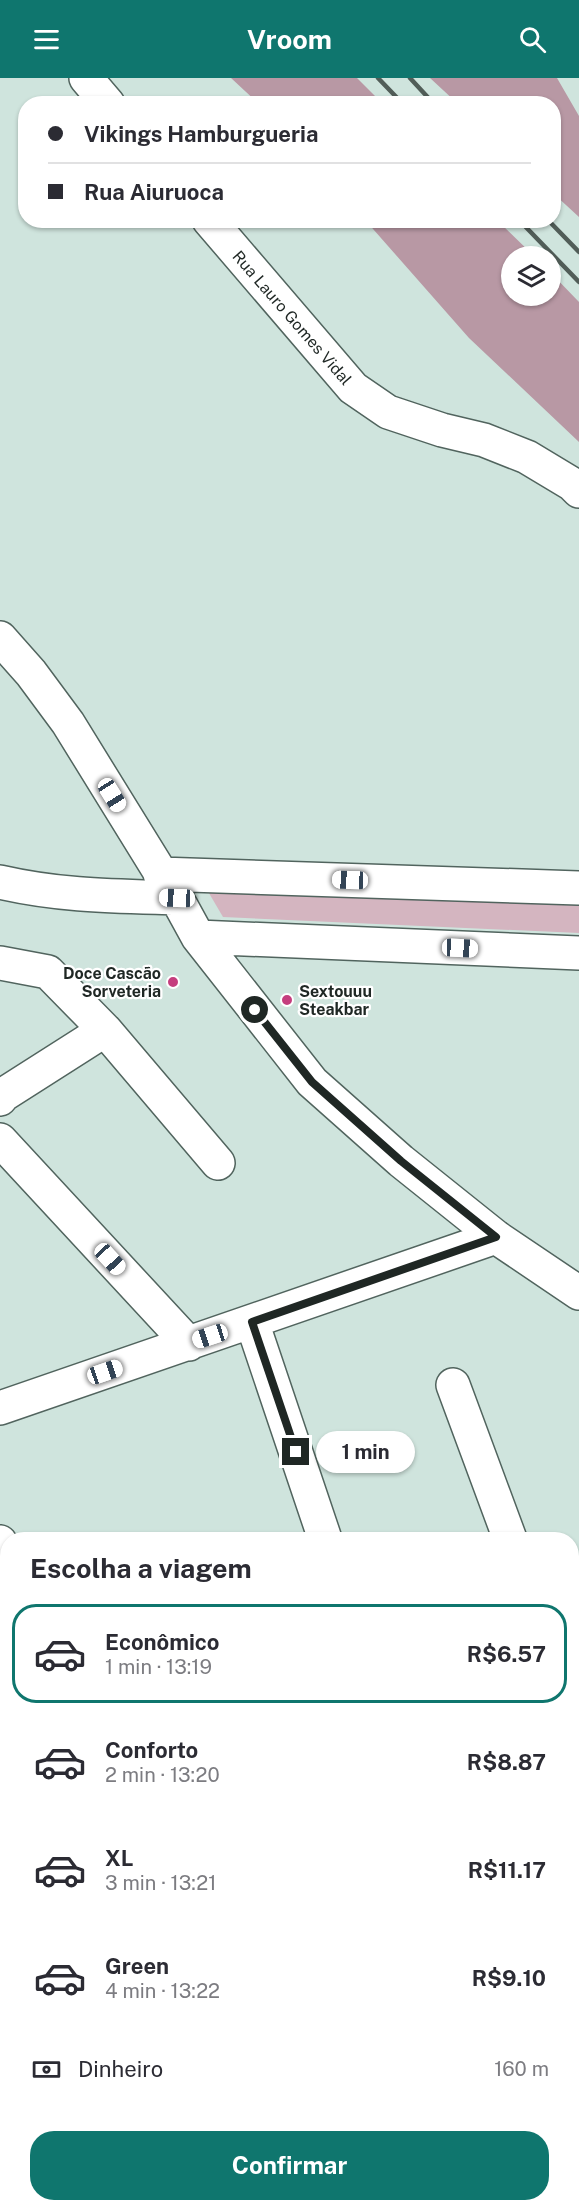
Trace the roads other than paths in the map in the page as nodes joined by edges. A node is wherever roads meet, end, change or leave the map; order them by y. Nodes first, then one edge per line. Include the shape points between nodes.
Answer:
1 (86, 78) edge
2 (101, 96) edge
3 (216, 228) edge
4 (579, 491) edge
5 (0, 638) edge
6 (0, 882) edge
7 (168, 886) junction
8 (579, 888) edge
9 (198, 937) junction
10 (579, 953) edge
11 (0, 963) edge
12 (105, 1030) junction
13 (0, 1099) edge
14 (0, 1140) edge
15 (218, 1163) dead end
16 (496, 1237) junction
17 (579, 1293) edge
18 (252, 1322) junction
19 (189, 1344) junction
20 (453, 1385) dead end
21 (0, 1408) edge
22 (323, 1532) edge
23 (507, 1532) edge

1 - 2 street
3 - 4 street, Rua Lauro Gomes Vidal via 353,388 388,412 527,457
5 - 7 street via 68,723
6 - 7 street via 70,895
7 - 8 street
7 - 9 street
9 - 10 street
9 - 16 street via 312,1082 401,1161
11 - 12 street via 48,972
12 - 13 street
12 - 15 street
14 - 19 street
16 - 17 street
16 - 18 street
18 - 19 street
18 - 22 street
19 - 21 street
20 - 23 street

